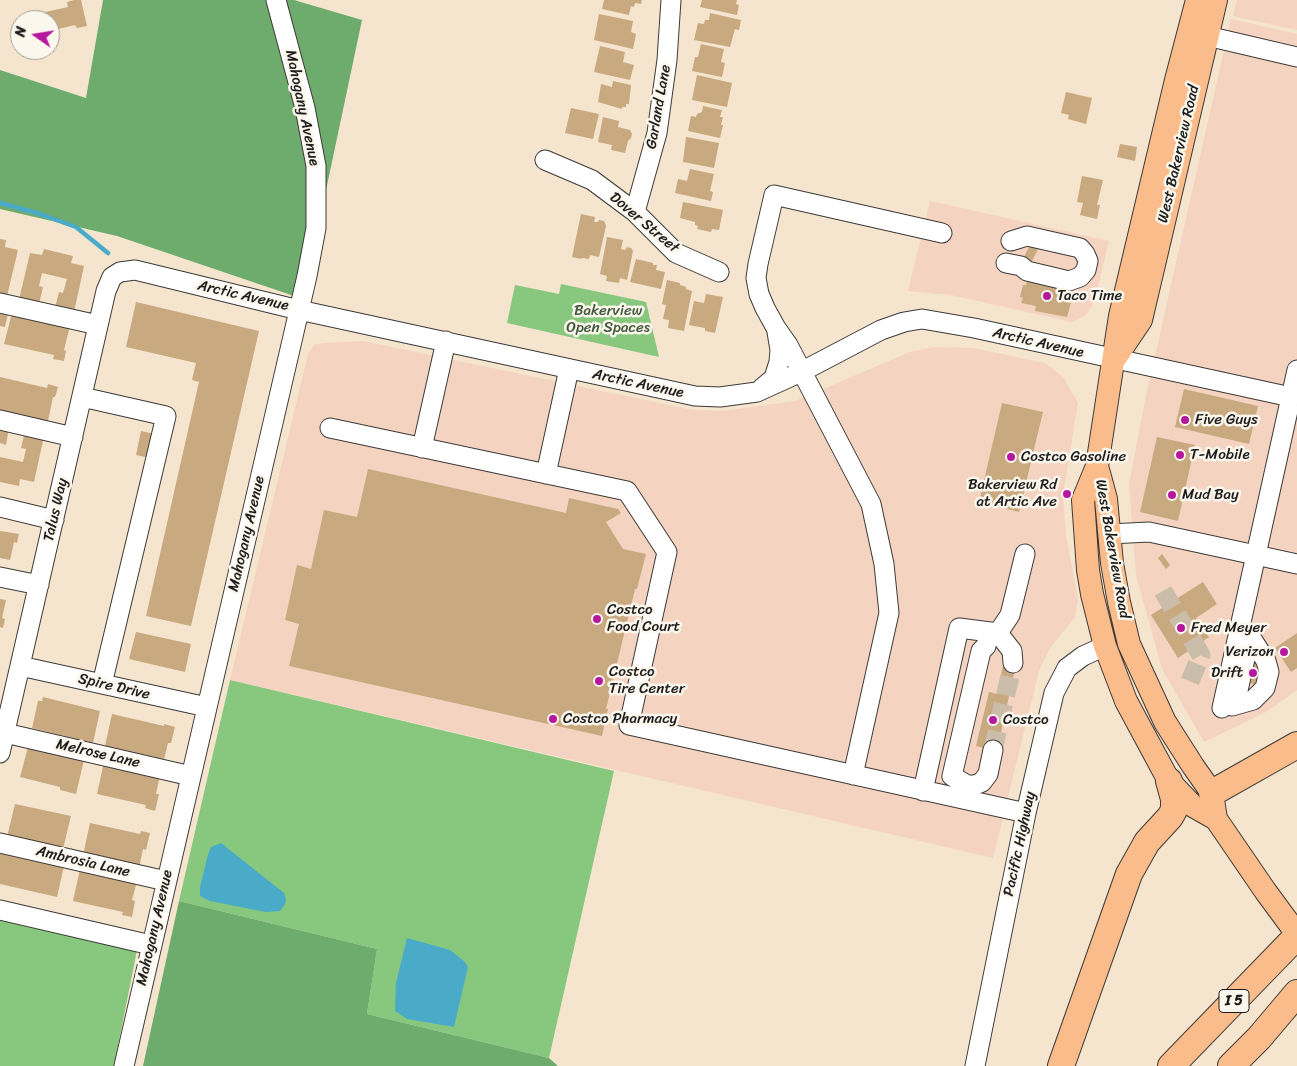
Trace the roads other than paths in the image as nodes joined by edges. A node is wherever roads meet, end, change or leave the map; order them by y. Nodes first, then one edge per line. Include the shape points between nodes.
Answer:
1 (276, 0) edge
2 (671, 0) edge
3 (1197, 0) edge
4 (1208, 0) edge
5 (1216, 0) edge
6 (1207, 36) junction
7 (1297, 56) edge
8 (544, 160) dead end
9 (635, 212) junction
10 (942, 233) dead end
11 (1011, 241) dead end
12 (1006, 263) dead end
13 (120, 272) joint
14 (718, 272) dead end
15 (0, 303) edge
16 (299, 310) junction
17 (98, 325) junction
18 (776, 328) junction
19 (446, 341) junction
20 (1114, 360) junction
21 (569, 369) junction
22 (1297, 370) edge
23 (802, 372) junction
24 (757, 392) junction
25 (82, 397) junction
26 (1291, 397) junction
27 (0, 420) edge
28 (330, 428) dead end
29 (73, 437) junction
30 (1290, 440) edge
31 (422, 448) junction
32 (1097, 466) junction
33 (546, 474) junction
34 (0, 508) edge
35 (54, 520) junction
36 (1109, 534) junction
37 (1025, 554) dead end
38 (1256, 555) junction
39 (1297, 564) edge
40 (0, 576) edge
41 (39, 585) junction
42 (991, 637) junction
43 (1105, 646) junction
44 (1013, 663) tunnel mouth
45 (20, 666) junction
46 (102, 684) junction
47 (207, 707) junction
48 (1222, 708) dead end
49 (5, 733) junction
50 (1297, 745) edge
51 (993, 750) tunnel mouth
52 (0, 753) edge
53 (927, 771) junction
54 (853, 775) junction
55 (191, 776) junction
56 (952, 776) junction
57 (1169, 781) junction
58 (923, 791) junction
59 (1212, 793) junction
60 (1026, 813) junction
61 (1216, 818) junction
62 (0, 843) edge
63 (166, 881) junction
64 (0, 910) edge
65 (1297, 935) edge
66 (152, 945) junction
67 (1297, 993) edge
68 (124, 1066) edge
69 (975, 1066) edge
70 (1061, 1066) edge
71 (1171, 1066) edge
72 (1231, 1066) edge

1 - 16 street, Mahogany Avenue via 305,108 316,166 316,228
2 - 9 street, Garland Lane via 657,133
3 - 20 main road, West Bakerview Road via 1120,316
4 - 6 main road via 1202,25
5 - 6 main road, West Bakerview Road
6 - 7 street
6 - 20 main road, West Bakerview Road via 1141,320
8 - 9 street, Dover Street via 592,180
9 - 14 street, Dover Street via 676,253
10 - 18 street via 774,195 756,278 759,294
11 - 12 street via 1027,236 1080,248 1088,261 1086,270 1080,277 1069,281
13 - 16 street, Arctic Avenue via 135,270
13 - 17 street, Talus Way via 112,277 106,291
15 - 17 street
16 - 19 street, Arctic Avenue
16 - 47 street, Mahogany Avenue
17 - 25 street, Talus Way
18 - 23 street
18 - 24 street via 780,362 774,378
19 - 21 street, Arctic Avenue
19 - 31 street
20 - 23 street, Arctic Avenue via 922,319 881,330
20 - 26 street, Arctic Avenue
20 - 32 main road, West Bakerview Road
21 - 24 street, Arctic Avenue via 696,396 720,397
21 - 33 street
22 - 26 street
23 - 24 street, Arctic Avenue
23 - 54 street via 871,504 884,564 890,613
25 - 29 street, Talus Way
25 - 46 street via 166,416
26 - 30 street
27 - 29 street
28 - 31 street
29 - 35 street, Talus Way
30 - 38 street
31 - 33 street
32 - 36 main road, West Bakerview Road via 1106,499
32 - 43 main road, West Bakerview Road via 1083,500 1088,570
33 - 54 street via 627,491 667,552 628,725
34 - 35 street
35 - 41 street, Talus Way
36 - 38 street via 1149,532
36 - 59 main road, West Bakerview Road via 1129,644 1165,722
37 - 42 street via 1010,615
38 - 39 street
38 - 48 street
40 - 41 street
41 - 45 street, Talus Way
42 - 44 street via 1012,651
42 - 53 street via 959,628
42 - 56 street via 981,651
43 - 57 main road, West Bakerview Road via 1126,701
43 - 60 street, Pacific Highway via 1067,668 1054,693
45 - 46 street, Spire Drive
45 - 49 street, Talus Way
46 - 47 street, Spire Drive
47 - 55 street, Mahogany Avenue
49 - 52 street, Talus Way
49 - 55 street, Melrose Lane
50 - 59 highway
51 - 56 street via 988,774 982,782 967,785
53 - 56 street
53 - 58 street
54 - 58 street
55 - 63 street, Mahogany Avenue
57 - 61 main road, West Bakerview Road via 1192,806
57 - 70 highway via 1174,810 1148,842 1129,874
58 - 60 street
59 - 61 main road, West Bakerview Road
60 - 69 street, Pacific Highway
61 - 65 main road, West Bakerview Road
62 - 63 street, Ambrosia Lane
63 - 66 street, Mahogany Avenue
64 - 66 street
65 - 71 highway, I 5
66 - 68 street, Mahogany Avenue
67 - 72 highway

